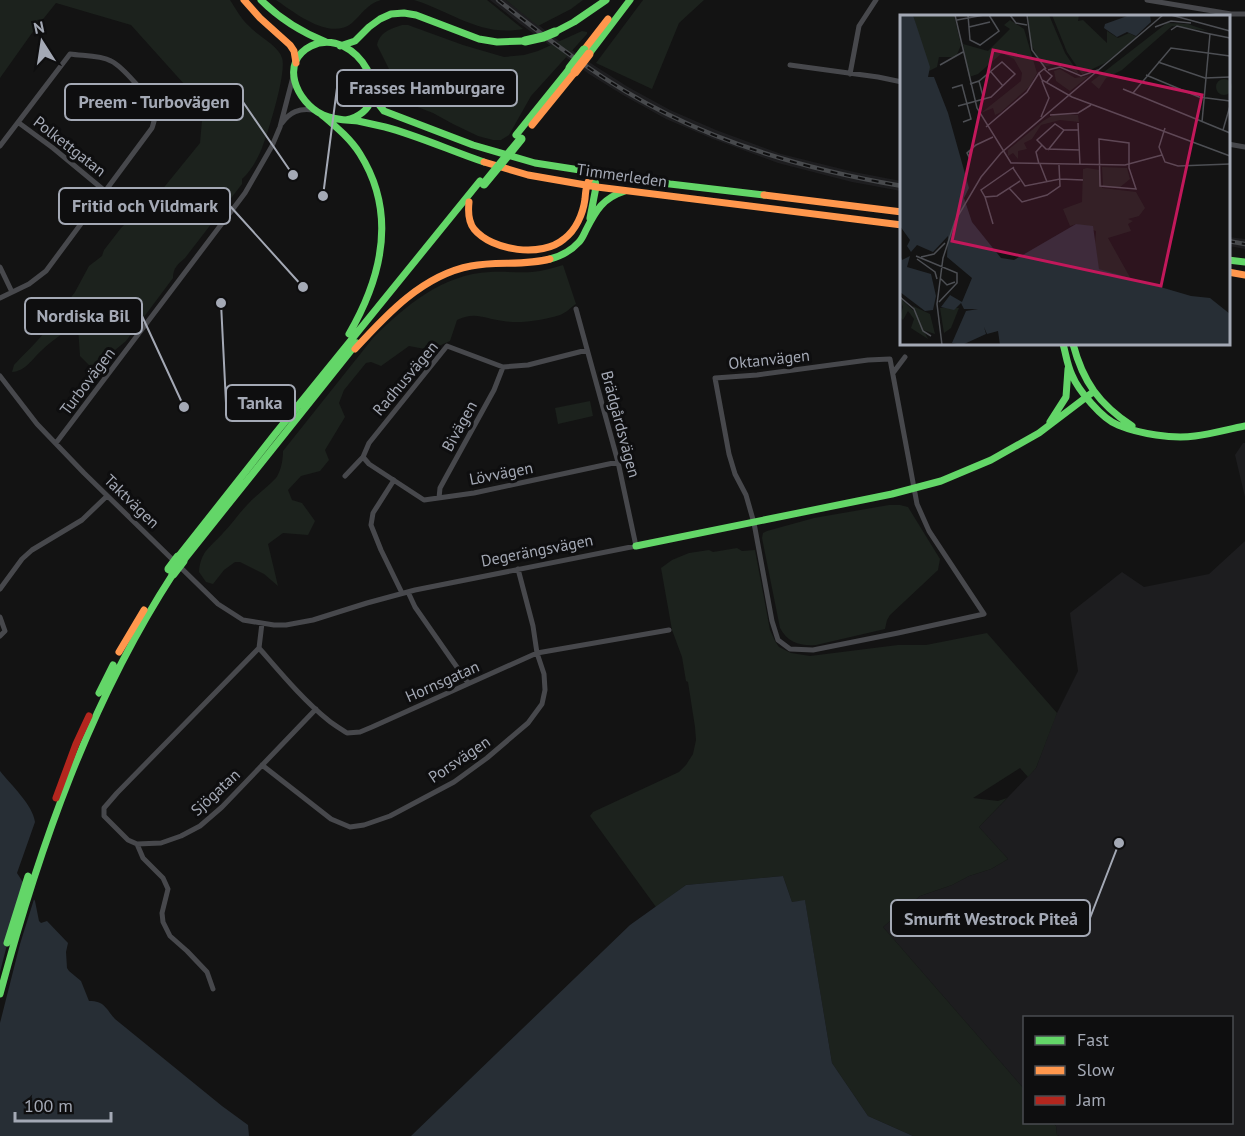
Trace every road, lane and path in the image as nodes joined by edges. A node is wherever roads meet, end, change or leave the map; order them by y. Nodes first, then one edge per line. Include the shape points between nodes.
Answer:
1 (244, 0) edge
2 (261, 0) edge
3 (606, 0) edge
4 (622, 0) edge
5 (630, 0) edge
6 (876, 0) edge
7 (1147, 0) edge
8 (1245, 14) edge
9 (328, 43) junction
10 (340, 46) junction
11 (587, 52) junction
12 (790, 65) dead end
13 (295, 68) junction
14 (850, 74) junction
15 (900, 82) edge
16 (374, 92) junction
17 (318, 113) junction
18 (346, 120) junction
19 (19, 123) junction
20 (280, 127) junction
21 (1230, 144) edge
22 (0, 146) edge
23 (1245, 147) edge
24 (594, 173) junction
25 (482, 182) junction
26 (591, 186) junction
27 (105, 190) junction
28 (624, 191) junction
29 (469, 202) junction
30 (900, 212) edge
31 (900, 225) edge
32 (588, 226) junction
33 (1230, 260) edge
34 (1245, 262) edge
35 (0, 267) edge
36 (1230, 272) edge
37 (1245, 275) edge
38 (12, 292) junction
39 (0, 298) edge
40 (576, 309) dead end
41 (1063, 345) edge
42 (1073, 345) edge
43 (587, 350) junction
44 (905, 357) dead end
45 (1068, 363) junction
46 (502, 367) junction
47 (336, 370) junction
48 (893, 374) junction
49 (0, 376) edge
50 (317, 382) junction
51 (1089, 394) junction
52 (1048, 426) junction
53 (1245, 426) edge
54 (56, 443) junction
55 (363, 457) junction
56 (618, 462) junction
57 (345, 476) dead end
58 (394, 480) junction
59 (913, 489) junction
60 (107, 496) junction
61 (438, 498) junction
62 (754, 523) junction
63 (636, 546) junction
64 (181, 559) junction
65 (518, 569) junction
66 (0, 589) edge
67 (405, 593) junction
68 (0, 617) edge
69 (262, 623) junction
70 (669, 630) dead end
71 (0, 636) edge
72 (259, 648) junction
73 (537, 653) junction
74 (468, 683) junction
75 (316, 709) junction
76 (262, 765) junction
77 (137, 844) junction
78 (28, 886) junction
79 (0, 972) edge
80 (213, 989) dead end
81 (0, 994) edge

1 - 13 main road via 290,45
2 - 9 main road via 293,27
3 - 10 main road, bridge via 555,32 525,41 479,39 404,13 380,19 355,41
4 - 11 main road
5 - 11 main road
6 - 14 street via 859,26
7 - 8 street
9 - 10 main road
9 - 13 main road via 308,48
10 - 16 main road via 366,65 374,81
11 - 25 main road, bridge
12 - 14 street
13 - 17 main road via 298,93
13 - 20 street, Turbovägen
14 - 15 street
16 - 18 main road via 366,109
16 - 24 main road, Timmerleden via 384,111 473,145 536,163
17 - 18 main road
17 - 20 street, Turbovägen via 302,109 293,112
17 - 50 main road via 348,139 366,165 377,192 382,233 378,268 366,303
18 - 26 main road, Timmerleden via 393,129 506,169
19 - 22 street
19 - 27 street, Polkettgatan
19 - 27 street via 70,54 112,61 144,94 156,117 152,128
20 - 54 street, Turbovägen via 245,193
21 - 23 street
24 - 26 main road
24 - 30 main road, Timmerleden
25 - 29 main road
25 - 50 main road
26 - 28 main road, Timmerleden
26 - 29 main road via 575,228 560,243 541,250 508,247 479,233 469,219
26 - 32 main road
27 - 38 street via 46,271
28 - 31 main road, Timmerleden
28 - 32 main road via 603,201
29 - 47 main road
32 - 47 main road via 579,242 552,259 469,266 438,277 395,308
33 - 34 main road
35 - 38 street
36 - 37 main road
38 - 39 street
40 - 43 street, Brädgårdsvägen
41 - 45 main road
42 - 51 main road
43 - 46 street, Radhusvägen via 528,365
43 - 56 street, Brädgårdsvägen
44 - 48 street
45 - 51 main road via 1076,383
45 - 52 main road via 1066,397
46 - 55 street, Radhusvägen via 447,345 369,442
46 - 61 street, Bivägen
47 - 64 main road
48 - 59 street
48 - 62 street, Oktanvägen via 890,359 715,378 729,454
49 - 54 street, Taktvägen
50 - 64 main road
51 - 52 main road, Degerängsvägen
51 - 53 main road via 1139,431 1194,436
52 - 59 main road, Degerängsvägen via 991,460
54 - 60 street, Taktvägen
55 - 57 street, Radhusvägen
55 - 58 street
56 - 61 street, Lövvägen
56 - 63 street, Brädgårdsvägen
58 - 61 street, Lövvägen via 424,500
58 - 67 street via 373,513 371,525
59 - 62 main road, Degerängsvägen
59 - 62 street via 929,531 984,614 813,650 790,648 778,640 772,621
60 - 66 street via 82,520 32,550
60 - 69 street, Taktvägen via 218,603 243,620
62 - 63 main road, Degerängsvägen
63 - 65 street, Degerängsvägen
64 - 78 main road, bridge via 104,697
65 - 67 street, Degerängsvägen
65 - 73 street, Porsvägen
67 - 69 street, Degerängsvägen via 313,620 286,625
67 - 74 street
68 - 71 street via 6,631
69 - 72 street
70 - 73 street, Hornsgatan
72 - 75 street, Hornsgatan
72 - 77 street via 104,808 104,816
73 - 74 street, Hornsgatan
73 - 76 street, Porsvägen via 545,690 542,705 528,723 454,782 390,816 364,825 340,824
74 - 75 street, Hornsgatan via 360,732 347,733
75 - 76 street, Sjögatan
76 - 77 street, Sjögatan via 200,826 161,843
77 - 80 street via 143,858 163,878 168,889 162,913 170,936 207,972
78 - 79 main road
78 - 81 main road

